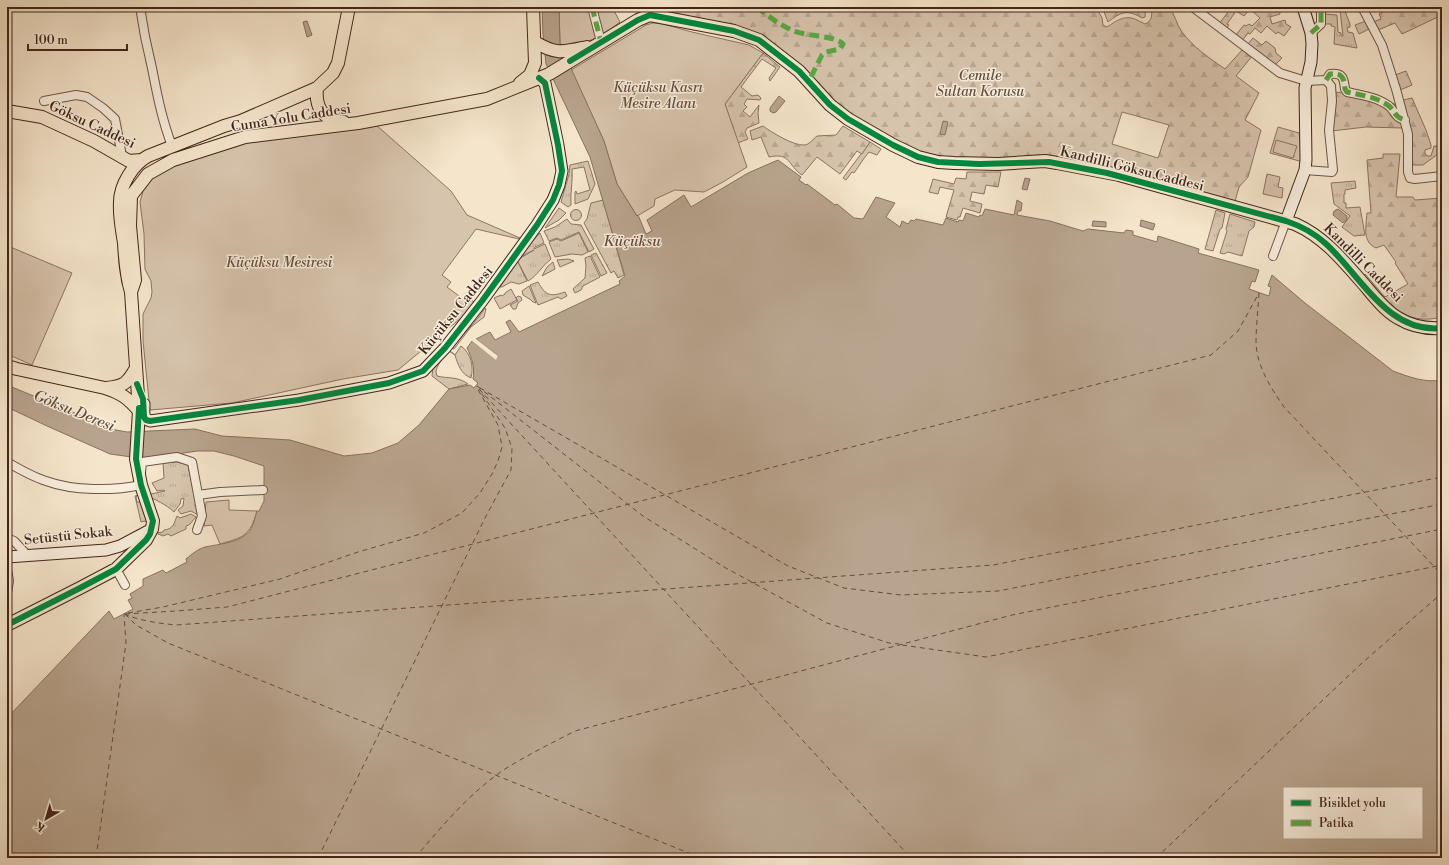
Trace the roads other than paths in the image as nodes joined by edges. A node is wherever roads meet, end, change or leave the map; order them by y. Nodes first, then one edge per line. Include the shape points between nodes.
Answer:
1 (140, 7) edge
2 (348, 7) edge
3 (534, 7) edge
4 (592, 7) edge
5 (1303, 7) edge
6 (1321, 7) edge
7 (1362, 7) edge
8 (1194, 8) edge
9 (645, 11) edge
10 (1311, 34) junction
11 (535, 42) junction
12 (598, 43) junction
13 (570, 56) junction
14 (542, 76) junction
15 (1326, 80) junction
16 (1306, 81) junction
17 (317, 88) junction
18 (44, 101) dead end
19 (7, 111) edge
20 (1405, 120) junction
21 (241, 121) junction
22 (358, 123) junction
23 (245, 137) junction
24 (172, 146) junction
25 (131, 159) junction
26 (1305, 170) junction
27 (1442, 176) edge
28 (126, 196) junction
29 (1286, 221) junction
30 (1273, 256) dead end
31 (1442, 328) edge
32 (7, 366) edge
33 (136, 368) junction
34 (137, 384) junction
35 (105, 388) junction
36 (139, 411) junction
37 (7, 462) edge
38 (140, 480) junction
39 (263, 490) dead end
40 (198, 495) junction
41 (152, 529) junction
42 (197, 530) dead end
43 (7, 538) edge
44 (28, 556) junction
45 (7, 557) edge
46 (116, 568) junction
47 (7, 569) edge
48 (125, 585) dead end
49 (7, 593) edge
50 (7, 625) edge

1 - 24 street via 164,126
2 - 17 main road, Cuma Yolu Caddesi via 338,63 333,73
3 - 11 main road, Küçüksu Caddesi
4 - 12 street
5 - 10 street
6 - 10 street via 1321,24
7 - 20 street via 1382,45
8 - 16 street via 1277,70
9 - 12 main road, Kandilli Göksu Caddesi
9 - 29 main road, Kandilli Göksu Caddesi via 759,40 799,71 830,105 848,120 918,157 938,162 973,164 1050,162 1107,172
10 - 16 street via 1311,62
11 - 13 main road, Kandilli Göksu Caddesi via 546,49
11 - 14 main road, Küçüksu Caddesi via 535,64
12 - 13 main road, Kandilli Göksu Caddesi
13 - 14 main road, Kandilli Göksu Caddesi
14 - 22 main road, Cuma Yolu Caddesi via 487,99
14 - 34 street, Küçüksu Caddesi via 562,171 553,200 482,301 423,371 389,383 299,400 150,421 144,417 143,399
15 - 16 street
15 - 20 street via 1330,74 1344,78 1344,89 1347,92 1373,98 1389,106 1397,117
15 - 26 street via 1331,86 1329,130 1333,170
16 - 26 street
17 - 21 main road, Cuma Yolu Caddesi
17 - 22 main road via 318,107 326,117
18 - 25 street via 76,95 93,101 115,119
19 - 25 main road, Göksu Caddesi via 42,117
20 - 27 street via 1410,178
21 - 23 main road via 247,132
21 - 24 main road, Cuma Yolu Caddesi
22 - 23 main road, Cuma Yolu Caddesi
23 - 28 main road, Cuma Yolu Caddesi via 173,160 148,174
24 - 25 main road, Cuma Yolu Caddesi
25 - 28 main road, Cuma Yolu Caddesi via 130,174 124,185
26 - 29 street
28 - 33 main road, Cuma Yolu Caddesi via 135,280 132,292
29 - 30 street
29 - 31 main road, Kandilli Caddesi via 1303,227 1326,244 1383,306 1398,318 1418,326
32 - 35 main road
33 - 34 main road, Cuma Yolu Caddesi
33 - 35 main road via 129,380 119,386
34 - 36 main road, Cuma Yolu Caddesi
35 - 36 main road via 128,398
36 - 38 main road, Cuma Yolu Caddesi via 136,459
37 - 38 street via 46,481 82,488 129,487
38 - 40 street via 142,462 176,457 192,462
38 - 41 main road, Cuma Yolu Caddesi via 153,521
39 - 40 street
40 - 42 street via 202,516
41 - 44 street, Setüstü Sokak via 120,546 106,550
41 - 46 main road via 146,540
43 - 44 street via 14,541
44 - 45 street, Setüstü Sokak
46 - 48 street
46 - 50 main road
47 - 49 street

